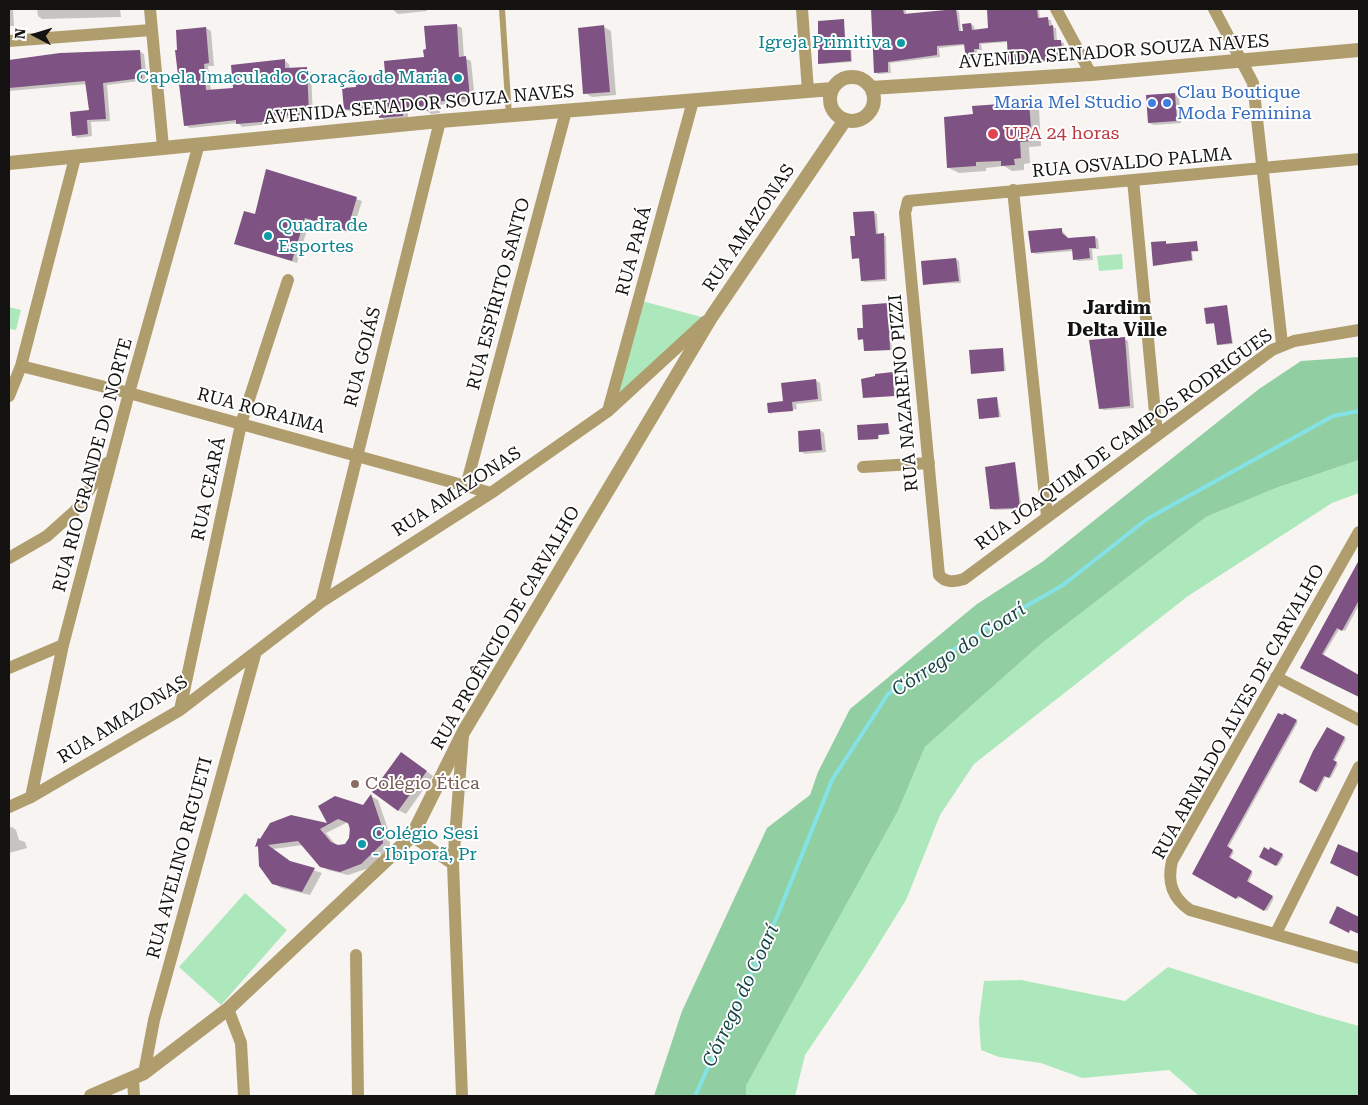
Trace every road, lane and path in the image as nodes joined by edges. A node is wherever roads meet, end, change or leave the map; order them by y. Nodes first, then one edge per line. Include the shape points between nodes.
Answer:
1 (150, 9) edge
2 (502, 9) edge
3 (802, 9) edge
4 (1056, 9) edge
5 (1214, 9) edge
6 (152, 30) junction
7 (9, 41) edge
8 (1359, 50) edge
9 (1241, 61) junction
10 (1091, 74) junction
11 (871, 88) junction
12 (832, 89) junction
13 (808, 91) junction
14 (693, 101) junction
15 (566, 111) junction
16 (509, 116) junction
17 (845, 120) junction
18 (440, 121) junction
19 (200, 144) junction
20 (163, 147) junction
21 (74, 158) junction
22 (1359, 159) edge
23 (9, 163) edge
24 (1263, 169) junction
25 (1133, 180) junction
26 (1013, 190) junction
27 (908, 200) joint
28 (288, 280) dead end
29 (712, 316) junction
30 (1359, 330) edge
31 (1282, 344) junction
32 (21, 366) junction
33 (129, 393) junction
34 (9, 396) edge
35 (608, 411) junction
36 (241, 424) junction
37 (1157, 434) junction
38 (113, 454) junction
39 (356, 456) junction
40 (929, 463) junction
41 (862, 467) dead end
42 (466, 486) junction
43 (492, 493) junction
44 (1046, 516) junction
45 (1359, 532) edge
46 (9, 558) edge
47 (944, 580) joint
48 (321, 602) junction
49 (63, 645) junction
50 (255, 655) junction
51 (9, 668) edge
52 (1276, 677) junction
53 (180, 710) junction
54 (1359, 720) edge
55 (464, 732) junction
56 (1359, 767) edge
57 (32, 797) junction
58 (9, 807) edge
59 (412, 836) junction
60 (453, 864) junction
61 (1276, 933) junction
62 (356, 955) dead end
63 (1359, 958) edge
64 (228, 1008) junction
65 (138, 1076) junction
66 (91, 1096) edge
67 (134, 1096) edge
68 (244, 1096) edge
69 (358, 1096) edge
70 (462, 1096) edge

1 - 6 street
2 - 16 lane
3 - 13 street
4 - 10 street
5 - 9 street
6 - 7 street
6 - 20 street
8 - 9 street, AVENIDA SENADOR SOUZA NAVES
9 - 10 street, AVENIDA SENADOR SOUZA NAVES
9 - 24 street via 1253,83
10 - 11 street, AVENIDA SENADOR SOUZA NAVES
11 - 12 street via 854,77 844,78
11 - 17 street via 873,103 866,115 860,119
12 - 13 street, AVENIDA SENADOR SOUZA NAVES
12 - 17 street via 832,107
13 - 14 street, AVENIDA SENADOR SOUZA NAVES
14 - 15 street, AVENIDA SENADOR SOUZA NAVES
14 - 35 street, RUA PARÁ
15 - 16 street, AVENIDA SENADOR SOUZA NAVES
15 - 42 street, RUA ESPÍRITO SANTO
16 - 18 street, AVENIDA SENADOR SOUZA NAVES
17 - 29 street, RUA AMAZONAS
18 - 19 street, AVENIDA SENADOR SOUZA NAVES
18 - 39 street, RUA GOIÁS
19 - 20 street, AVENIDA SENADOR SOUZA NAVES
19 - 33 street, RUA RIO GRANDE DO NORTE
20 - 21 street, AVENIDA SENADOR SOUZA NAVES
21 - 23 street, AVENIDA SENADOR SOUZA NAVES
21 - 32 street
22 - 24 street, RUA OSVALDO PALMA
24 - 25 street, RUA OSVALDO PALMA
24 - 31 street
25 - 26 street, RUA OSVALDO PALMA
25 - 37 street
26 - 27 street, RUA OSVALDO PALMA
26 - 44 street
27 - 40 street, RUA NAZARENO PIZZI via 905,213
28 - 36 street, RUA CEARÁ
29 - 35 street, RUA AMAZONAS
29 - 55 street, RUA PROÊNCIO DE CARVALHO
30 - 31 street, RUA JOAQUIM DE CAMPOS RODRIGUES
31 - 37 street, RUA JOAQUIM DE CAMPOS RODRIGUES
32 - 33 street, RUA RORAIMA
32 - 34 street
33 - 36 street, RUA RORAIMA
33 - 38 street, RUA RIO GRANDE DO NORTE
35 - 43 street, RUA AMAZONAS
36 - 39 street, RUA RORAIMA
36 - 53 street, RUA CEARÁ
37 - 44 street, RUA JOAQUIM DE CAMPOS RODRIGUES
38 - 46 street via 75,511 47,536
38 - 49 street, RUA RIO GRANDE DO NORTE
39 - 42 street, RUA RORAIMA
39 - 48 street, RUA GOIÁS
40 - 41 street
40 - 47 street, RUA NAZARENO PIZZI via 936,563 938,575
42 - 43 street, RUA RORAIMA
43 - 48 street, RUA AMAZONAS
44 - 47 street, RUA JOAQUIM DE CAMPOS RODRIGUES via 964,579 955,582
45 - 52 street, RUA ARNALDO ALVES DE CARVALHO
48 - 50 street, RUA AMAZONAS
49 - 51 street
49 - 57 street, RUA RIO GRANDE DO NORTE
50 - 53 street, RUA AMAZONAS
50 - 65 street, RUA AVELINO RIGUETI
52 - 54 street
52 - 61 street, RUA ARNALDO ALVES DE CARVALHO via 1172,861 1169,874 1176,897 1190,910
53 - 57 street, RUA AMAZONAS
55 - 59 street, RUA PROÊNCIO DE CARVALHO
55 - 60 street
56 - 61 street
57 - 58 street, RUA AMAZONAS
59 - 60 street
59 - 64 street, RUA PROÊNCIO DE CARVALHO
60 - 70 street
61 - 63 street, RUA ARNALDO ALVES DE CARVALHO
62 - 69 street
64 - 65 street, RUA PROÊNCIO DE CARVALHO
64 - 68 street via 241,1043
65 - 66 street, RUA PROÊNCIO DE CARVALHO
65 - 67 street, RUA AVELINO RIGUETI

